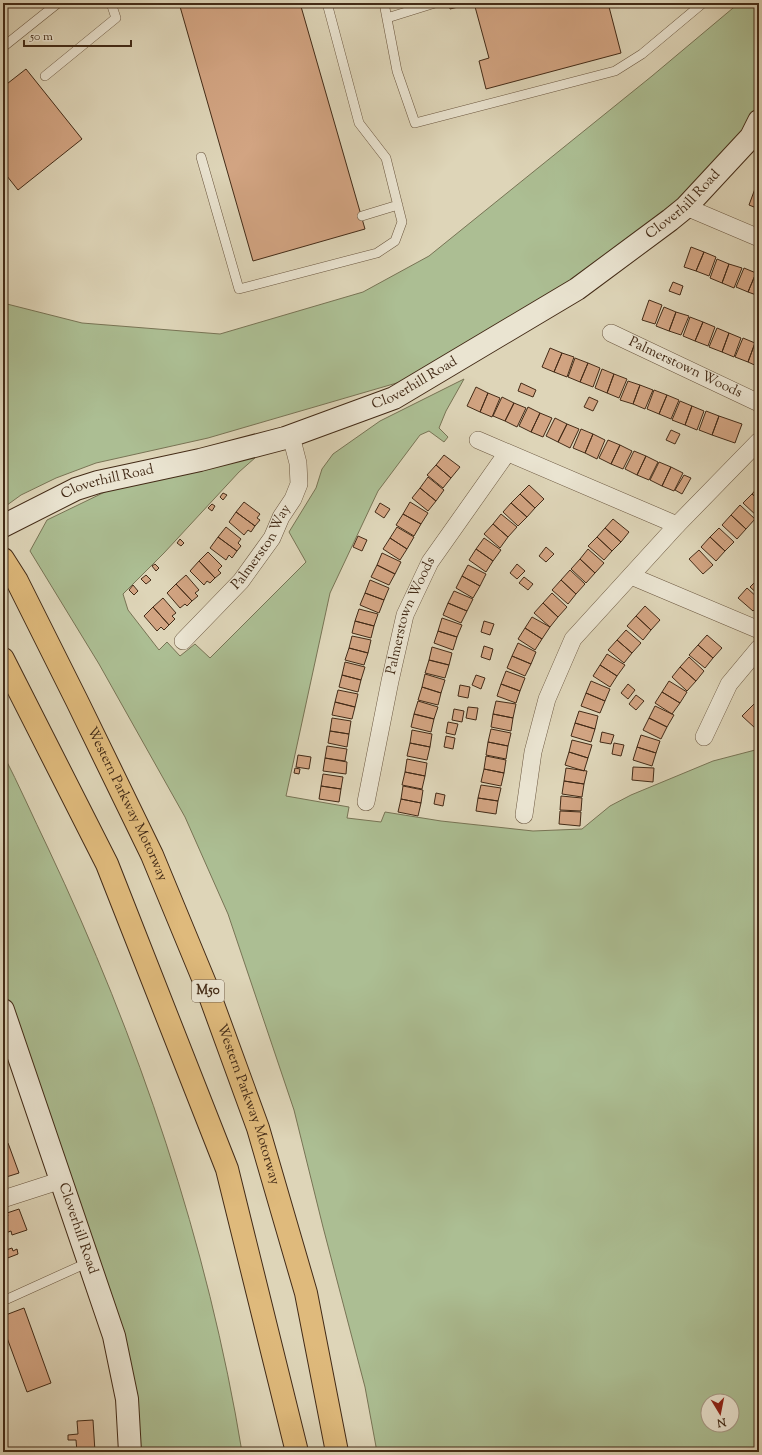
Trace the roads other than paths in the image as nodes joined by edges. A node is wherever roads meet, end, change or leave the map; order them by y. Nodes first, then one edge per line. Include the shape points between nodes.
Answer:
1 (58, 3) edge
2 (111, 3) edge
3 (326, 3) edge
4 (384, 3) edge
5 (435, 3) edge
6 (703, 3) edge
7 (387, 18) junction
8 (3, 47) edge
9 (45, 76) dead end
10 (759, 121) edge
11 (201, 157) dead end
12 (398, 205) junction
13 (686, 207) junction
14 (362, 216) dead end
15 (759, 238) edge
16 (611, 333) dead end
17 (759, 403) edge
18 (291, 436) junction
19 (478, 440) dead end
20 (759, 442) edge
21 (507, 453) junction
22 (677, 525) junction
23 (4, 526) edge
24 (3, 559) edge
25 (631, 576) junction
26 (759, 630) edge
27 (184, 641) dead end
28 (759, 648) edge
29 (3, 659) edge
30 (704, 737) dead end
31 (366, 802) dead end
32 (524, 815) dead end
33 (3, 1010) edge
34 (62, 1180) junction
35 (3, 1199) edge
36 (90, 1262) junction
37 (3, 1301) edge
38 (130, 1452) edge
39 (297, 1452) edge
40 (337, 1452) edge

1 - 8 lane
2 - 9 lane via 116,18
3 - 12 lane via 359,123 386,158
4 - 7 lane
5 - 7 lane
6 - 7 lane via 642,54 615,71 415,123 398,71
10 - 13 street, Cloverhill Road via 751,137
11 - 12 lane via 239,289 377,253 396,241 402,222
12 - 14 lane
13 - 15 street
13 - 18 street, Cloverhill Road via 577,289 426,380 394,398
16 - 17 street, Palmerstown Woods
18 - 23 street, Cloverhill Road via 200,460 98,482 76,489
18 - 27 street, Palmerston Way via 299,477 293,499 281,517 272,538 241,581
19 - 21 street
20 - 22 street
21 - 22 street
21 - 31 street, Palmerstown Woods via 430,562 405,615
22 - 25 street
24 - 40 highway, Western Parkway Motorway / M50 via 17,581 78,701 152,855 207,988 258,1128 306,1293
25 - 26 street
25 - 32 street via 570,646 547,699 533,752
28 - 30 street via 729,684
29 - 39 highway via 107,864 227,1169
33 - 34 street, Cloverhill Road
34 - 35 street
34 - 36 street, Cloverhill Road
36 - 37 lane
36 - 38 street, Cloverhill Road via 121,1363 129,1418

